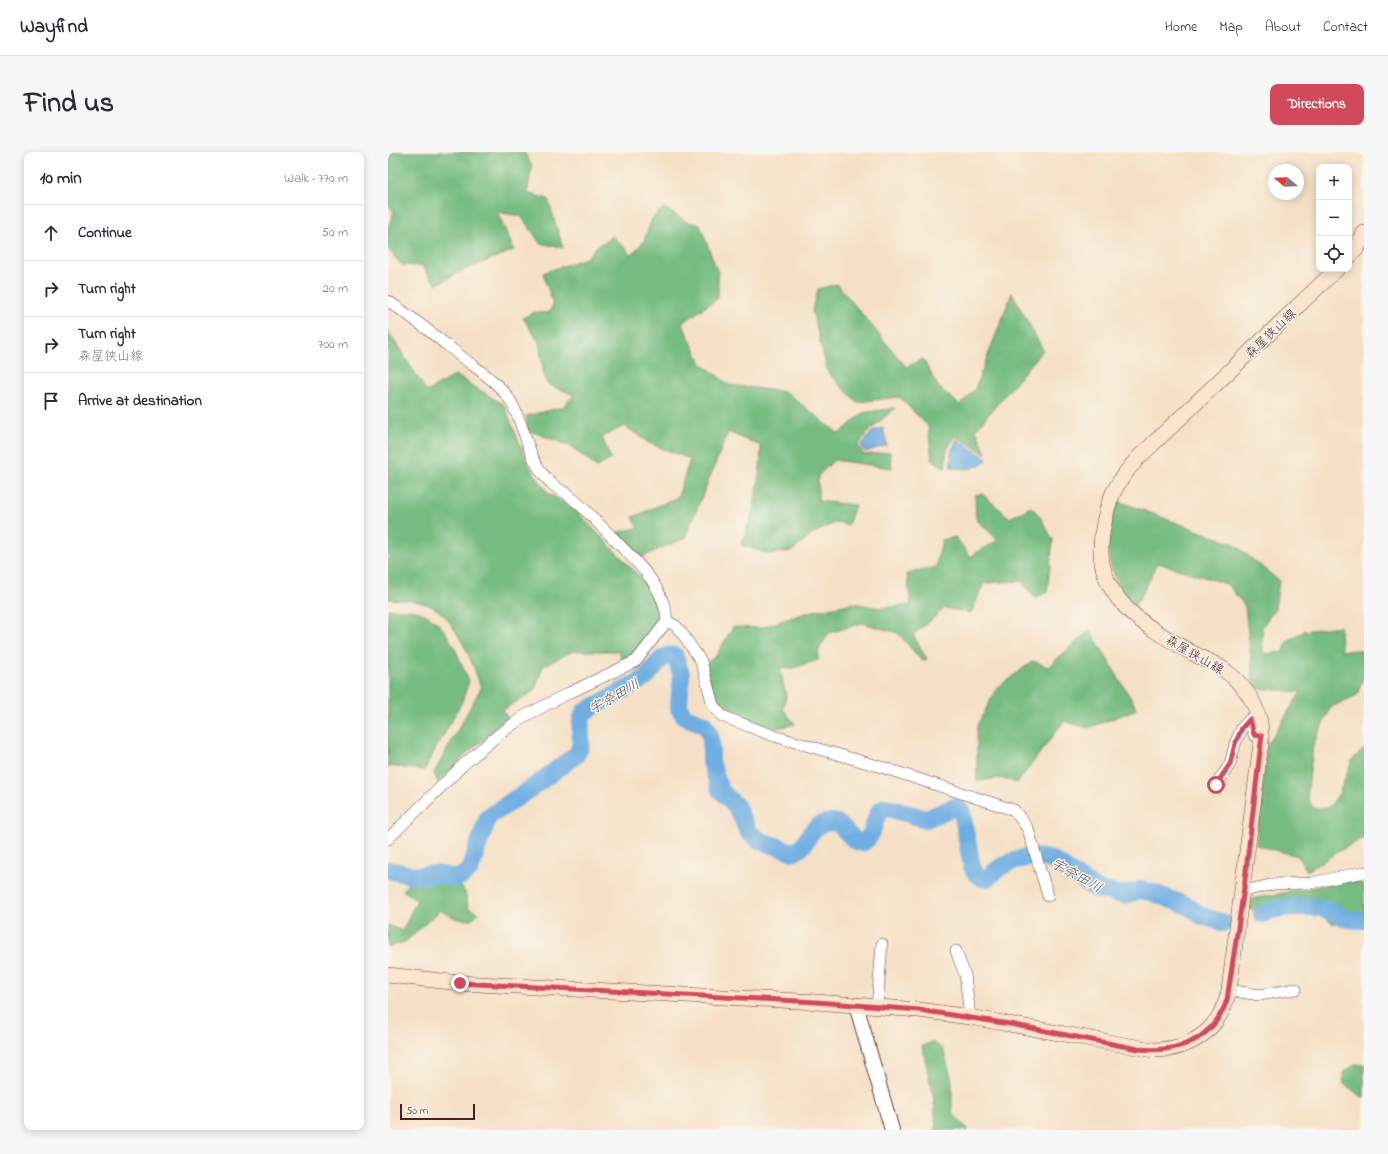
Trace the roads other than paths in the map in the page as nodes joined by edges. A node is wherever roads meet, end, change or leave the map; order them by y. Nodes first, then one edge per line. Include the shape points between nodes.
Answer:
1 (1364, 233) edge
2 (1352, 254) edge
3 (1334, 272) edge
4 (388, 301) edge
5 (667, 621) junction
6 (1262, 736) junction
7 (1216, 785) dead end
8 (388, 838) edge
9 (1364, 872) edge
10 (1243, 891) junction
11 (1048, 896) dead end
12 (882, 944) dead end
13 (956, 951) dead end
14 (388, 975) edge
15 (1296, 989) dead end
16 (1229, 990) junction
17 (856, 1005) junction
18 (877, 1007) junction
19 (970, 1017) junction
20 (892, 1130) edge

1 - 2 main road via 1358,248
3 - 6 main road, 森屋狭山線 via 1137,459 1116,486 1108,506 1103,531 1103,570 1119,601 1145,626 1235,678 1257,711
4 - 5 street via 428,330 505,394 516,413 536,464 552,484 571,497 645,571 658,590
5 - 8 street via 636,661 568,693 523,717 498,734
5 - 11 street via 676,626 701,661 713,705 722,716 774,736 1014,810 1028,829
6 - 7 street via 1254,735 1250,719 1242,728 1230,764
6 - 10 main road, 森屋狭山線
9 - 10 street via 1311,883 1275,884
10 - 16 main road, 森屋狭山線
12 - 18 street
13 - 19 street via 964,975
14 - 17 main road, 森屋狭山線 via 460,983
15 - 16 street via 1259,995
16 - 19 main road, 森屋狭山線 via 1220,1016 1208,1031 1190,1043 1162,1050 1138,1049
17 - 18 main road, 森屋狭山線
17 - 20 street
18 - 19 main road, 森屋狭山線

